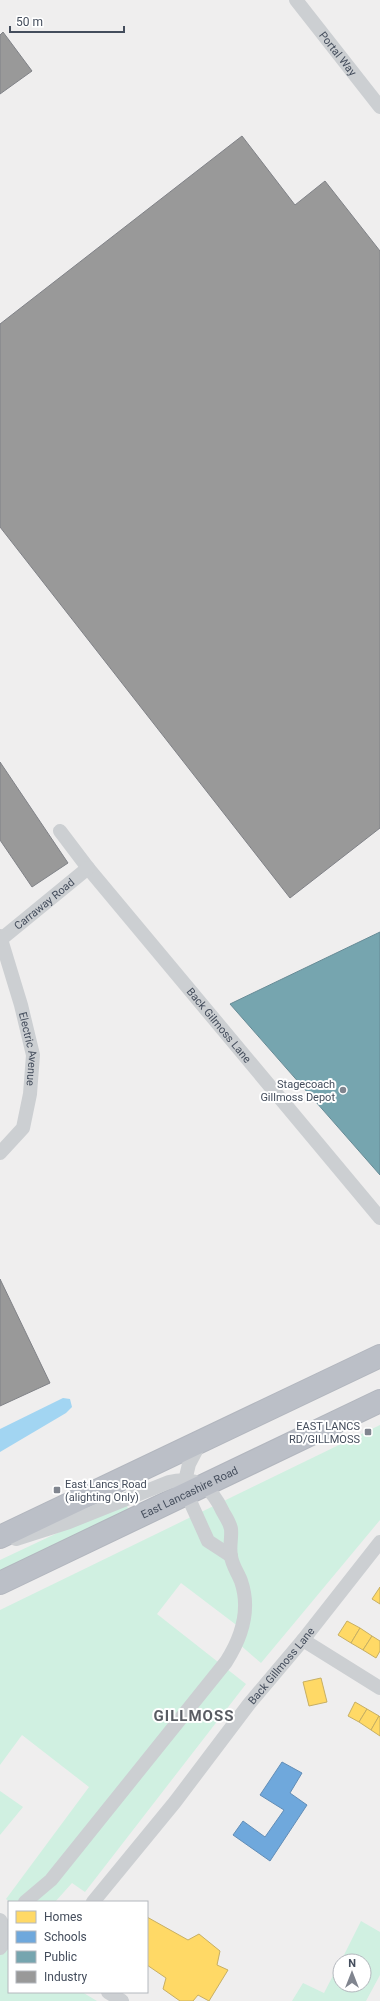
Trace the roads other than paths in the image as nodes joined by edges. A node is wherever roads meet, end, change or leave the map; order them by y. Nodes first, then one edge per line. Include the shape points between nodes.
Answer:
1 (296, 0) edge
2 (380, 107) edge
3 (60, 831) dead end
4 (88, 868) junction
5 (1, 938) edge
6 (0, 1153) edge
7 (380, 1218) edge
8 (380, 1356) edge
9 (380, 1401) edge
10 (201, 1440) junction
11 (192, 1487) junction
12 (0, 1537) edge
13 (380, 1542) edge
14 (0, 1544) edge
15 (231, 1556) junction
16 (0, 1584) edge
17 (303, 1640) junction
18 (380, 1688) edge
19 (26, 1901) edge
20 (94, 1901) edge
21 (3, 1919) edge
22 (0, 1948) edge
23 (110, 1993) edge
24 (122, 2001) edge

1 - 2 street, Portal Way
3 - 4 street, Back Gilmoss Lane
4 - 5 street, Carraway Road
4 - 7 street, Back Gilmoss Lane
5 - 6 street, Electric Avenue via 33,1054 30,1094 23,1128
8 - 10 highway
9 - 11 highway, East Lancashire Road
10 - 11 street via 193,1454
10 - 12 highway
11 - 14 street via 174,1480 69,1522
11 - 15 street via 208,1541
11 - 15 street via 216,1496 231,1528
11 - 16 highway, East Lancashire Road
13 - 17 street, Back Gillmoss Lane
15 - 19 street via 246,1602 243,1625 236,1647 76,1850 51,1880
17 - 18 street
17 - 20 street, Back Gillmoss Lane via 249,1704 175,1802
21 - 22 street via 6,1933
23 - 24 street

